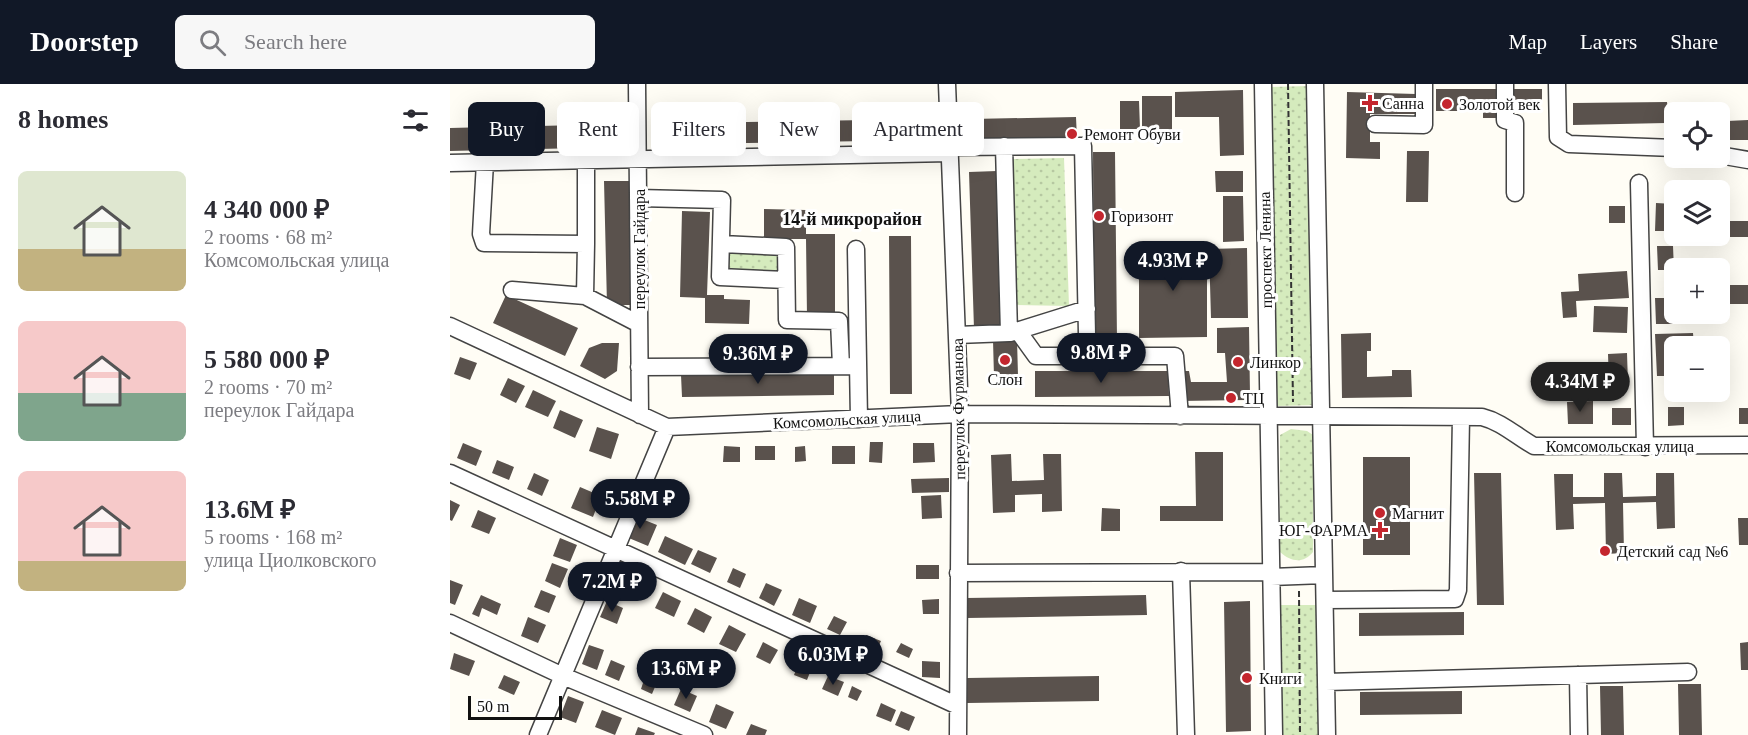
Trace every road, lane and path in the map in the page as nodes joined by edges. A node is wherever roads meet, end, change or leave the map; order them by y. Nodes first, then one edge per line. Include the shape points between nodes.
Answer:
1 (638, 84) edge
2 (947, 84) edge
3 (1263, 84) edge
4 (1288, 84) edge
5 (1315, 84) edge
6 (1424, 84) edge
7 (1505, 84) edge
8 (1557, 84) edge
9 (948, 102) edge
10 (1375, 124) dead end
11 (1004, 146) junction
12 (984, 147) edge
13 (1664, 147) edge
14 (852, 153) edge
15 (950, 156) edge
16 (1730, 157) edge
17 (638, 159) junction
18 (586, 160) junction
19 (1748, 160) edge
20 (485, 162) junction
21 (450, 163) edge
22 (1639, 183) dead end
23 (1515, 193) dead end
24 (638, 198) junction
25 (586, 244) junction
26 (722, 244) junction
27 (856, 249) dead end
28 (786, 280) junction
29 (512, 290) dead end
30 (585, 296) junction
31 (1087, 309) junction
32 (639, 324) junction
33 (450, 326) edge
34 (1013, 332) junction
35 (1087, 334) dead end
36 (957, 335) junction
37 (841, 366) junction
38 (858, 366) junction
39 (639, 367) junction
40 (960, 414) junction
41 (640, 415) junction
42 (1180, 416) junction
43 (1267, 416) junction
44 (1293, 416) junction
45 (1321, 416) junction
46 (1461, 417) junction
47 (859, 419) junction
48 (667, 428) junction
49 (1748, 445) edge
50 (1645, 447) junction
51 (450, 473) edge
52 (616, 551) junction
53 (1181, 571) junction
54 (958, 573) junction
55 (1270, 574) junction
56 (1324, 575) junction
57 (1298, 576) junction
58 (1325, 600) junction
59 (450, 623) edge
60 (1688, 672) dead end
61 (563, 675) junction
62 (1578, 675) junction
63 (1326, 682) junction
64 (956, 705) junction
65 (538, 735) edge
66 (704, 735) edge
67 (958, 735) edge
68 (1186, 735) edge
69 (1274, 735) edge
70 (1300, 735) edge
71 (1327, 735) edge
72 (1579, 735) edge

1 - 17 street, переулок Гайдара
2 - 9 street, переулок Фурманова
3 - 43 street, проспект Ленина
4 - 44 path
5 - 45 street
6 - 10 street via 1424,125
7 - 23 street via 1505,120 1515,123
8 - 13 street via 1558,137 1569,144
11 - 12 street
11 - 31 street via 1083,146
11 - 34 street
14 - 17 street
15 - 36 street, переулок Фурманова
16 - 19 street
17 - 18 street
17 - 24 street, переулок Гайдара
18 - 20 street
18 - 25 street
20 - 21 street
20 - 25 street via 481,234 484,243
22 - 50 street
24 - 26 street via 722,200
24 - 32 street, переулок Гайдара
25 - 30 street
26 - 28 street via 786,247
26 - 28 street via 720,277
27 - 38 street
28 - 37 street via 787,321 839,321
29 - 30 street
30 - 32 street
31 - 34 street
31 - 35 street
32 - 39 street, переулок Гайдара
33 - 41 street, Комсомольская улица
34 - 36 street
34 - 42 street via 1036,356 1175,356
36 - 40 street, переулок Фурманова
37 - 38 street
37 - 39 street
38 - 47 street
39 - 41 street, переулок Гайдара
40 - 42 street, Комсомольская улица
40 - 47 street, Комсомольская улица
40 - 54 street, переулок Фурманова
41 - 48 street, Комсомольская улица
42 - 43 street, Комсомольская улица
43 - 44 street
43 - 55 street, проспект Ленина
44 - 45 street
45 - 46 street, Комсомольская улица
45 - 56 street
46 - 50 street, Комсомольская улица via 1498,421 1534,446
46 - 58 street via 1455,599
47 - 48 street, Комсомольская улица
48 - 52 street
49 - 50 street, Комсомольская улица
51 - 52 street
52 - 61 street
52 - 64 street
53 - 54 street
53 - 55 street
53 - 68 street
54 - 64 street, переулок Фурманова
55 - 57 street
55 - 69 street, проспект Ленина
56 - 57 street
56 - 58 street
57 - 70 path
58 - 63 street
59 - 61 street
60 - 62 street
61 - 65 street
61 - 66 street
62 - 63 street
62 - 72 street
63 - 71 street
64 - 67 street, переулок Фурманова

